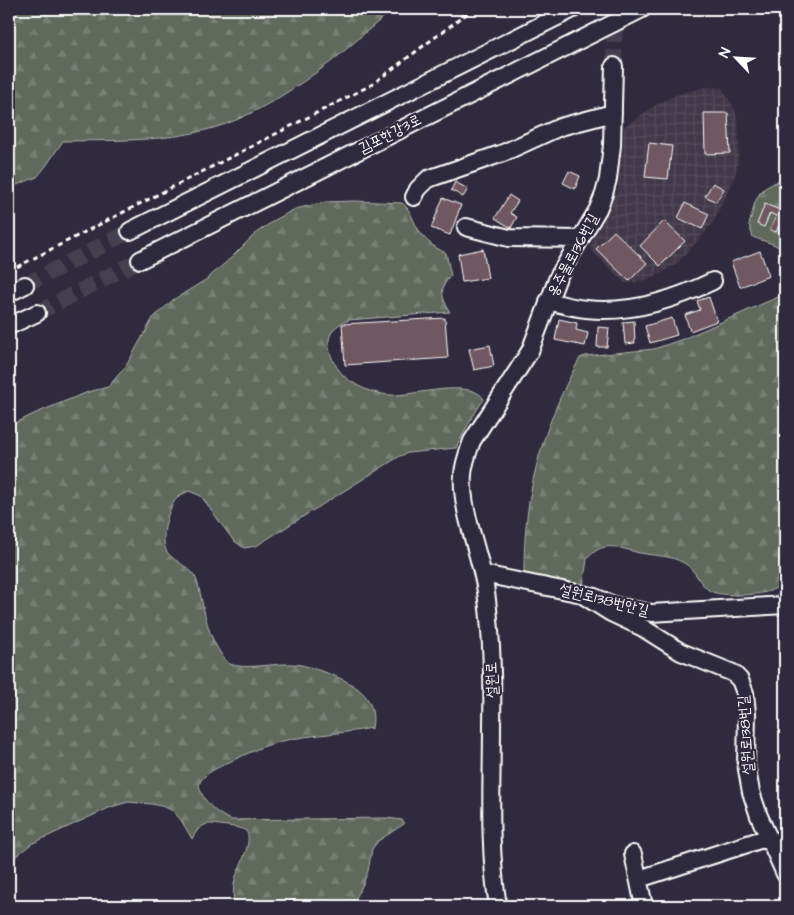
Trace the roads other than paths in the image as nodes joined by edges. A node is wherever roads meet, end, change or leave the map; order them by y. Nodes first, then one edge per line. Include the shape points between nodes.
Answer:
1 (573, 9) edge
2 (642, 9) edge
3 (614, 66) tunnel mouth
4 (613, 113) junction
5 (414, 197) dead end
6 (466, 227) dead end
7 (130, 231) tunnel mouth
8 (580, 239) junction
9 (140, 260) tunnel mouth
10 (713, 281) dead end
11 (25, 285) tunnel mouth
12 (9, 293) edge
13 (548, 301) junction
14 (37, 313) tunnel mouth
15 (9, 326) edge
16 (466, 455) joint
17 (483, 574) junction
18 (581, 594) junction
19 (785, 605) edge
20 (769, 837) junction
21 (633, 854) dead end
22 (785, 874) edge
23 (639, 879) junction
24 (498, 906) edge
25 (644, 906) edge

1 - 7 street, 김포한강3로
2 - 9 street, 김포한강3로
3 - 4 street, 옹주물로136번길
4 - 5 street via 560,127 503,153 428,179
4 - 8 street, 옹주물로136번길 via 608,179 598,209
6 - 8 street via 509,238
8 - 13 street, 옹주물로136번길
10 - 13 street via 674,298 612,310 586,310
11 - 12 street
13 - 16 street, 옹주물로136번길 via 530,351
14 - 15 street
16 - 17 street, 설원로 via 464,491
17 - 18 street, 설원로138번안길
17 - 24 street, 설원로 via 492,670 490,823
18 - 19 street, 설원로138번안길 via 651,613
18 - 20 street, 설원로138번길 via 681,652 740,680 747,713 746,764 751,792
20 - 22 street, 설원로138번길
20 - 23 street
21 - 23 street
23 - 25 street

